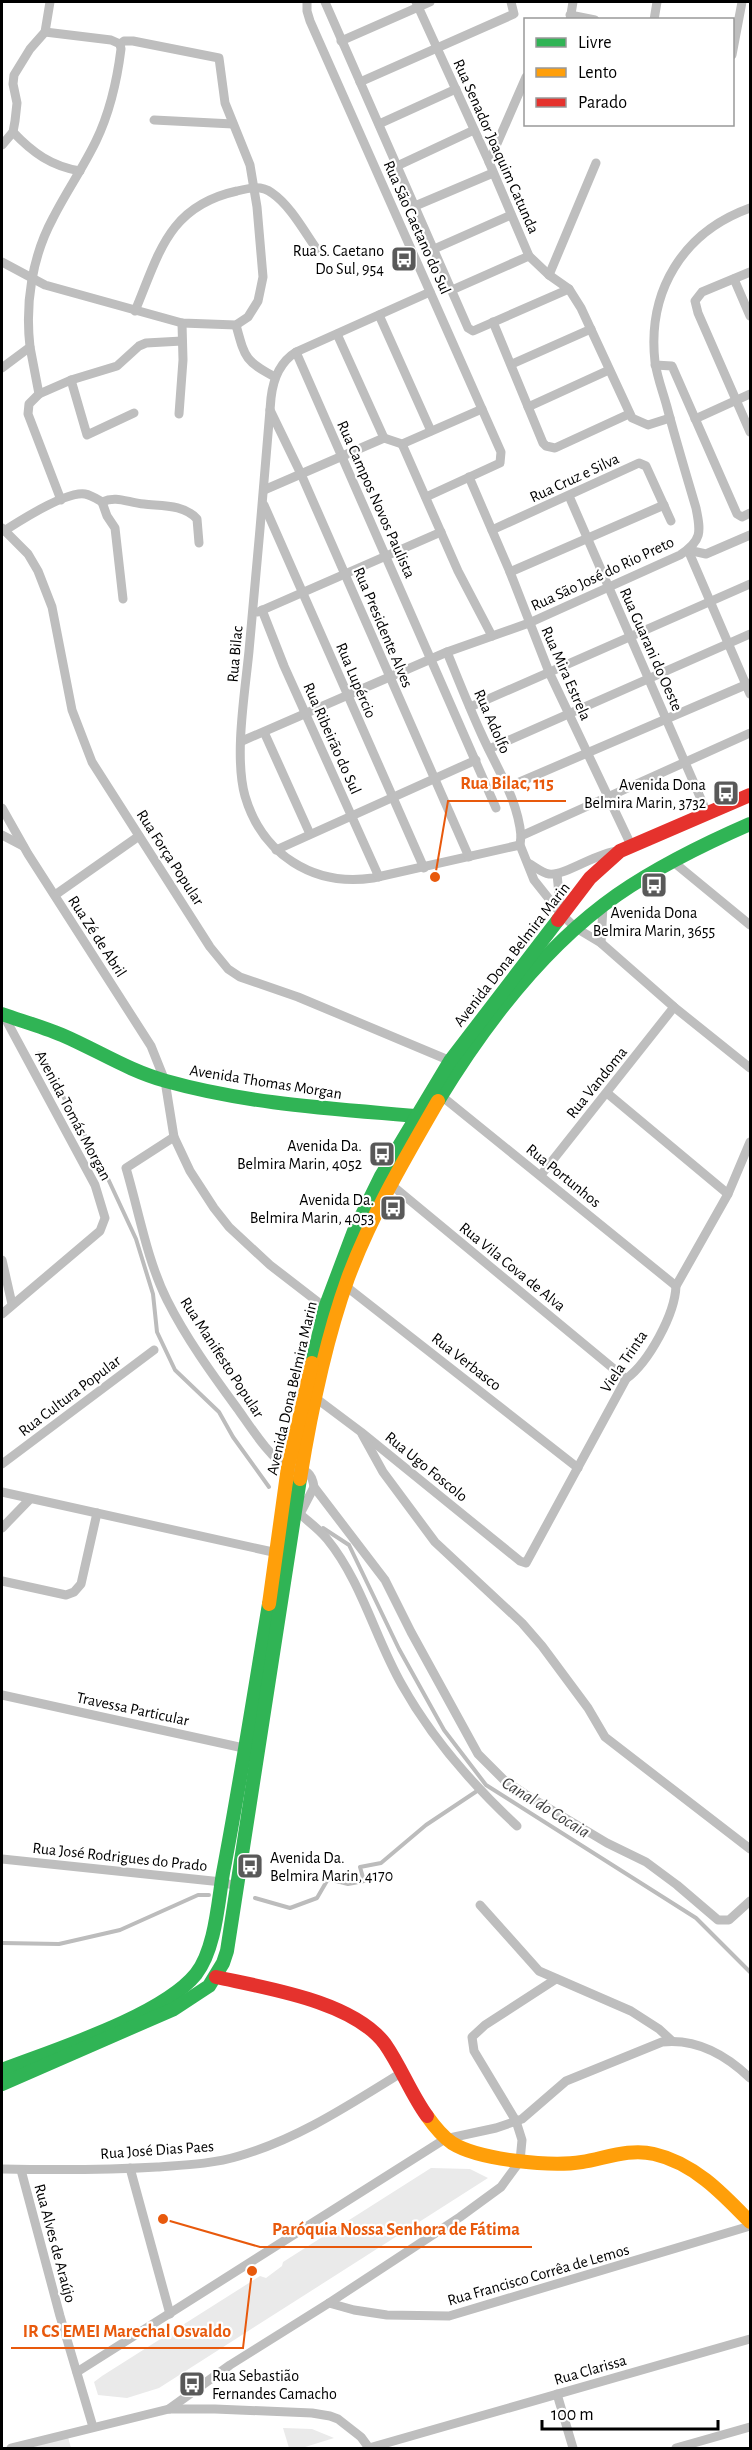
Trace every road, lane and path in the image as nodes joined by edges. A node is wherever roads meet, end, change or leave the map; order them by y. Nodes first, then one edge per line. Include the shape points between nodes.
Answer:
1 (50, 2) edge
2 (307, 2) edge
3 (325, 2) edge
4 (430, 2) edge
5 (511, 2) edge
6 (573, 2) edge
7 (657, 2) edge
8 (742, 2) edge
9 (417, 4) edge
10 (570, 17) edge
11 (654, 18) edge
12 (45, 32) junction
13 (341, 41) junction
14 (734, 42) edge
15 (120, 45) junction
16 (437, 49) junction
17 (524, 79) edge
18 (360, 82) junction
19 (456, 89) junction
20 (154, 120) dead end
21 (233, 124) junction
22 (379, 124) junction
23 (474, 130) junction
24 (13, 132) junction
25 (2, 145) edge
26 (489, 162) junction
27 (596, 163) dead end
28 (397, 166) junction
29 (80, 171) junction
30 (493, 173) junction
31 (254, 187) junction
32 (415, 206) junction
33 (750, 208) edge
34 (511, 215) junction
35 (434, 249) junction
36 (318, 251) dead end
37 (529, 256) junction
38 (2, 262) edge
39 (750, 272) edge
40 (549, 275) junction
41 (734, 279) junction
42 (32, 280) junction
43 (569, 289) junction
44 (452, 290) junction
45 (430, 292) junction
46 (135, 311) junction
47 (379, 315) junction
48 (750, 316) edge
49 (493, 322) junction
50 (182, 323) junction
51 (236, 325) junction
52 (591, 329) junction
53 (337, 334) junction
54 (182, 341) junction
55 (30, 347) junction
56 (296, 352) junction
57 (512, 364) junction
58 (655, 364) junction
59 (2, 368) edge
60 (609, 370) junction
61 (275, 377) junction
62 (71, 380) junction
63 (39, 394) junction
64 (750, 394) edge
65 (737, 400) junction
66 (528, 407) junction
67 (482, 409) junction
68 (270, 410) junction
69 (134, 413) dead end
70 (179, 414) dead end
71 (629, 414) junction
72 (670, 418) junction
73 (695, 419) junction
74 (430, 431) junction
75 (750, 432) edge
76 (384, 438) junction
77 (402, 444) junction
78 (342, 456) junction
79 (301, 474) junction
80 (469, 477) junction
81 (264, 490) junction
82 (569, 496) junction
83 (426, 497) junction
84 (61, 500) junction
85 (102, 502) junction
86 (263, 504) junction
87 (664, 505) junction
88 (750, 513) edge
89 (671, 521) dead end
90 (3, 530) edge
91 (492, 530) junction
92 (441, 532) junction
93 (750, 535) edge
94 (587, 538) junction
95 (199, 543) dead end
96 (688, 550) junction
97 (386, 555) junction
98 (510, 572) junction
99 (345, 573) junction
100 (750, 584) edge
101 (609, 588) junction
102 (302, 592) junction
103 (123, 599) dead end
104 (710, 601) junction
105 (257, 612) junction
106 (529, 623) junction
107 (750, 634) edge
108 (492, 636) junction
109 (630, 636) junction
110 (729, 644) junction
111 (447, 652) junction
112 (432, 658) junction
113 (549, 672) junction
114 (389, 677) junction
115 (648, 678) junction
116 (749, 687) edge
117 (348, 696) junction
118 (470, 707) junction
119 (306, 713) junction
120 (568, 714) junction
121 (666, 719) junction
122 (264, 732) junction
123 (750, 733) edge
124 (242, 741) junction
125 (489, 749) junction
126 (587, 755) junction
127 (476, 760) junction
128 (685, 762) junction
129 (435, 779) junction
130 (508, 787) junction
131 (750, 795) edge
132 (392, 798) junction
133 (608, 798) junction
134 (2, 808) edge
135 (496, 808) dead end
136 (707, 813) junction
137 (351, 816) junction
138 (750, 824) edge
139 (310, 834) junction
140 (2, 835) edge
141 (139, 836) junction
142 (521, 841) junction
143 (24, 847) junction
144 (626, 848) junction
145 (276, 850) junction
146 (469, 857) junction
147 (671, 860) junction
148 (528, 862) junction
149 (424, 868) junction
150 (557, 874) junction
151 (378, 877) junction
152 (55, 895) junction
153 (603, 906) junction
154 (561, 914) junction
155 (750, 925) edge
156 (576, 928) junction
157 (601, 943) junction
158 (674, 1007) junction
159 (3, 1015) edge
160 (455, 1063) junction
161 (750, 1068) edge
162 (165, 1082) junction
163 (438, 1092) junction
164 (607, 1093) junction
165 (420, 1121) junction
166 (174, 1137) junction
167 (750, 1142) edge
168 (541, 1175) junction
169 (386, 1180) junction
170 (728, 1194) junction
171 (2, 1260) edge
172 (341, 1282) junction
173 (676, 1286) junction
174 (12, 1305) junction
175 (331, 1312) junction
176 (2, 1314) edge
177 (154, 1350) dead end
178 (626, 1379) junction
179 (311, 1395) junction
180 (361, 1432) junction
181 (2, 1464) edge
182 (295, 1468) junction
183 (578, 1468) junction
184 (314, 1487) junction
185 (2, 1492) edge
186 (30, 1499) junction
187 (97, 1513) junction
188 (292, 1515) junction
189 (2, 1528) edge
190 (284, 1555) junction
191 (528, 1561) joint
192 (2, 1581) edge
193 (2, 1695) edge
194 (245, 1748) junction
195 (259, 1751) junction
196 (518, 1826) dead end
197 (750, 1849) edge
198 (2, 1859) edge
199 (229, 1884) junction
200 (750, 1900) edge
201 (480, 1905) dead end
202 (211, 1939) junction
203 (223, 1963) junction
204 (216, 1977) junction
205 (556, 1979) junction
206 (243, 1984) junction
207 (672, 2041) junction
208 (2, 2070) edge
209 (401, 2073) junction
210 (750, 2078) edge
211 (2, 2084) edge
212 (516, 2121) junction
213 (445, 2139) junction
214 (520, 2162) junction
215 (130, 2168) junction
216 (2, 2169) edge
217 (21, 2170) junction
218 (750, 2224) edge
219 (329, 2303) junction
220 (170, 2314) junction
221 (750, 2339) edge
222 (77, 2372) junction
223 (556, 2394) junction
224 (169, 2409) junction
225 (93, 2427) junction
226 (750, 2427) edge
227 (11, 2448) edge
228 (369, 2448) edge
229 (573, 2448) edge
230 (676, 2448) edge

1 - 12 street
2 - 45 street, Rua São Caetano do Sul via 310,21
3 - 13 street, Rua São Caetano do Sul
4 - 9 street
5 - 16 street via 514,14
6 - 10 street
7 - 11 street
8 - 14 street
9 - 13 street
9 - 16 street, Rua Senador Joaquim Catunda
12 - 15 street via 111,40
12 - 24 street via 13,79 17,112
13 - 18 street, Rua São Caetano do Sul
15 - 21 street via 133,41 219,58 225,103
15 - 29 street via 107,114
16 - 18 street
16 - 19 street, Rua Senador Joaquim Catunda
17 - 26 street
18 - 22 street, Rua São Caetano do Sul
19 - 22 street
19 - 23 street, Rua Senador Joaquim Catunda
20 - 21 street
21 - 31 street via 250,165
22 - 28 street, Rua São Caetano do Sul
23 - 26 street, Rua Senador Joaquim Catunda
23 - 28 street
24 - 25 street
24 - 29 street via 43,159
26 - 30 street, Rua Senador Joaquim Catunda
27 - 40 street
28 - 32 street, Rua São Caetano do Sul
29 - 42 street via 47,229
30 - 32 street
30 - 34 street, Rua Senador Joaquim Catunda
31 - 36 street via 272,192 281,200
31 - 46 street via 222,194 173,227
31 - 51 street via 262,291 248,317
32 - 35 street, Rua São Caetano do Sul
33 - 58 street, Rua São José do Rio Preto via 704,232 675,266 656,314
34 - 35 street
34 - 37 street, Rua Senador Joaquim Catunda
35 - 44 street, Rua São Caetano do Sul
37 - 40 street, Rua Senador Joaquim Catunda
37 - 44 street
38 - 42 street
39 - 41 street
40 - 43 street, Rua Senador Joaquim Catunda
41 - 48 street
41 - 65 street via 697,296 695,307
42 - 46 street
42 - 55 street via 27,313
43 - 49 street
43 - 52 street
44 - 49 street, Rua São Caetano do Sul via 468,328 473,330
45 - 47 street, Rua Bilac
45 - 67 street, Rua São Caetano do Sul
46 - 50 street
47 - 53 street, Rua Bilac
47 - 74 street
49 - 57 street
50 - 51 street
50 - 54 street
51 - 61 street via 244,356
52 - 57 street
52 - 60 street
53 - 56 street, Rua Bilac
53 - 76 street
54 - 62 street via 146,343 117,366
54 - 70 street
55 - 59 street
55 - 63 street
56 - 61 street, Rua Bilac
56 - 78 street, Rua Campos Novos Paulista
57 - 66 street
58 - 72 street, Rua São José do Rio Preto
58 - 73 street via 672,366
60 - 66 street
60 - 71 street
61 - 68 street, Rua Bilac
62 - 63 street
62 - 69 street via 87,435
63 - 84 street via 29,404 28,414
64 - 65 street
65 - 73 street
65 - 75 street
66 - 71 street via 543,443 555,448
67 - 74 street
67 - 80 street, Rua São Caetano do Sul via 501,452 500,464
68 - 79 street, Rua Presidente Alves
68 - 81 street, Rua Bilac
71 - 72 street via 644,424
72 - 96 street, Rua São José do Rio Preto via 699,523 696,544
73 - 88 street via 738,516
74 - 77 street
76 - 77 street
76 - 78 street
77 - 83 street
78 - 79 street
78 - 97 street, Rua Campos Novos Paulista
79 - 81 street
79 - 99 street, Rua Presidente Alves
80 - 83 street
80 - 91 street, Rua Mira Estrela
81 - 86 street, Rua Bilac
82 - 87 street, Rua Cruz e Silva via 642,464
82 - 91 street, Rua Cruz e Silva
82 - 94 street, Rua Guarani do Oeste
83 - 92 street
84 - 85 street via 86,494
84 - 90 street
85 - 95 street via 117,498 187,511 197,519
85 - 103 street via 116,528
86 - 102 street, Rua Lupércio
86 - 105 street, Rua Bilac
87 - 89 street, Rua Cruz e Silva
87 - 94 street
90 - 141 street, Rua Força Popular via 28,554 38,571 52,608 79,732 92,762
91 - 98 street, Rua Mira Estrela
92 - 97 street
92 - 108 street
93 - 96 street via 706,554
94 - 98 street
94 - 101 street, Rua Guarani do Oeste
96 - 101 street, Rua São José do Rio Preto
96 - 104 street
97 - 99 street
97 - 112 street, Rua Campos Novos Paulista
98 - 106 street, Rua Mira Estrela
99 - 102 street
99 - 114 street, Rua Presidente Alves
100 - 104 street
101 - 106 street, Rua São José do Rio Preto
101 - 109 street, Rua Guarani do Oeste
102 - 105 street
102 - 117 street, Rua Lupércio
104 - 109 street
104 - 110 street
105 - 119 street, Rua Ribeirão do Sul
105 - 124 street, Rua Bilac
106 - 108 street, Rua São José do Rio Preto
106 - 113 street, Rua Mira Estrela
107 - 110 street
108 - 111 street, Rua São José do Rio Preto
109 - 113 street
109 - 115 street, Rua Guarani do Oeste
110 - 115 street
110 - 116 street
111 - 112 street, Rua São José do Rio Preto
111 - 118 street, Rua Adolfo
112 - 114 street, Rua São José do Rio Preto
112 - 127 street, Rua Adolfo
113 - 118 street
113 - 120 street, Rua Mira Estrela
114 - 117 street, Rua São José do Rio Preto
114 - 129 street, Rua Presidente Alves
115 - 120 street
115 - 121 street, Rua Guarani do Oeste
116 - 121 street
117 - 119 street, Rua São José do Rio Preto
117 - 132 street, Rua Lupércio
118 - 125 street, Rua Adolfo
119 - 122 street, Rua São José do Rio Preto
119 - 137 street, Rua Ribeirão do Sul
120 - 125 street
120 - 126 street, Rua Mira Estrela
121 - 126 street
121 - 128 street, Rua Guarani do Oeste
122 - 124 street, Rua São José do Rio Preto
122 - 139 street
123 - 128 street, Rua Bilac
124 - 145 street, Rua Bilac via 244,795 252,816
125 - 130 street, Rua Adolfo
126 - 130 street
126 - 133 street, Rua Mira Estrela
127 - 129 street
127 - 135 street, Rua Adolfo
128 - 133 street, Rua Bilac
128 - 136 street, Rua Guarani do Oeste
129 - 132 street
129 - 146 street, Rua Presidente Alves
130 - 142 street, Rua Adolfo via 520,823
131 - 136 main road, Avenida Dona Belmira Marin
132 - 137 street
132 - 149 street, Rua Lupércio
133 - 142 street, Rua Bilac
133 - 144 street, Rua Mira Estrela
134 - 143 street, Rua Zé de Abril
136 - 144 main road, Avenida Dona Belmira Marin
137 - 139 street
137 - 151 street, Rua Ribeirão do Sul
138 - 147 main road, Avenida Dona Belmira Marin
139 - 145 street
140 - 143 street
141 - 152 street
141 - 160 street, Rua Força Popular via 228,969
142 - 146 street, Rua Bilac
142 - 148 street, Rua Adolfo
143 - 152 street, Rua Zé de Abril
144 - 150 street via 593,857
144 - 154 main road, Avenida Dona Belmira Marin via 590,878
145 - 151 street, Rua Bilac via 327,877 350,881
146 - 149 street, Rua Bilac
147 - 153 main road, Avenida Dona Belmira Marin
147 - 155 street
148 - 150 street via 548,874
148 - 154 street via 534,880
149 - 151 street, Rua Bilac
150 - 154 street
152 - 162 street, Rua Zé de Abril via 151,1046
153 - 156 main road, Avenida Dona Belmira Marin
153 - 157 street
154 - 156 street
154 - 160 main road, Avenida Dona Belmira Marin
156 - 157 street
156 - 160 main road, Avenida Dona Belmira Marin
157 - 158 street
158 - 161 street
158 - 164 street, Rua Vandoma
159 - 162 main road, Avenida Thomas Morgan via 61,1035
159 - 174 street, Avenida Tomás Morgan via 95,1185 105,1218 100,1231
160 - 163 main road, Avenida Dona Belmira Marin
162 - 165 main road, Avenida Thomas Morgan via 314,1107 394,1113
162 - 166 street, Rua Zé de Abril
163 - 165 main road, Avenida Dona Belmira Marin
163 - 168 street, Rua Portunhos
164 - 168 street, Rua Vandoma
164 - 170 street
165 - 169 main road, Avenida Dona Belmira Marin
166 - 175 street, Rua Zé de Abril via 190,1171 230,1227 270,1265
166 - 182 street, Rua Manifesto Popular via 126,1168 152,1259 167,1299 188,1336 272,1453
167 - 170 street, Viela Trinta
168 - 173 street, Rua Portunhos
169 - 172 main road, Avenida Dona Belmira Marin
169 - 178 street, Rua Vila Cova de Alva
170 - 173 street, Viela Trinta
171 - 174 street
172 - 175 main road, Avenida Dona Belmira Marin
172 - 183 street, Rua Verbasco
173 - 178 street, Viela Trinta via 676,1298 661,1330 637,1371
174 - 176 street
175 - 179 main road, Avenida Dona Belmira Marin
177 - 181 street, Rua Cultura Popular
178 - 183 street, Viela Trinta
179 - 180 street, Rua Ugo Foscolo
179 - 182 main road, Avenida Dona Belmira Marin
180 - 191 street, Rua Ugo Foscolo via 520,1561
180 - 197 street via 383,1472 435,1542 522,1623 584,1703 605,1737
182 - 184 street via 310,1477
182 - 188 main road, Avenida Dona Belmira Marin
183 - 191 street, Viela Trinta
184 - 188 street
184 - 200 street via 386,1580 478,1754 504,1780 607,1844 646,1862 718,1920 729,1920
185 - 186 street
186 - 187 street
186 - 189 street
187 - 190 street
187 - 192 street via 81,1584 74,1592 66,1594
188 - 190 main road, Avenida Dona Belmira Marin
188 - 196 street via 327,1539 359,1592 413,1704 476,1786
190 - 194 main road, Avenida Dona Belmira Marin
190 - 195 main road, Avenida Dona Belmira Marin
193 - 194 street, Travessa Particular
194 - 195 street, Travessa Particular
194 - 199 main road, Avenida Dona Belmira Marin
195 - 199 main road, Avenida Dona Belmira Marin
198 - 199 street, Rua José Rodrigues do Prado
199 - 202 main road, Avenida Dona Belmira Marin
199 - 203 main road, Avenida Dona Belmira Marin via 227,1951
201 - 205 street via 531,1964
202 - 204 main road
202 - 208 main road, Avenida Dona Belmira Marin via 196,1973 163,2000 134,2016
203 - 204 main road, Avenida Dona Belmira Marin
203 - 206 main road
204 - 206 main road
204 - 211 main road, Avenida Dona Belmira Marin via 174,2009
205 - 207 street via 631,2011
205 - 212 street via 472,2037 474,2051
206 - 209 main road via 325,2006 366,2024 384,2043
207 - 210 street via 718,2053
207 - 212 street via 642,2049 566,2081 530,2114
209 - 213 main road
209 - 215 street, Rua José Dias Paes via 314,2126 268,2146 217,2161
212 - 213 street
212 - 214 street via 522,2140
213 - 214 main road
213 - 220 street
214 - 218 main road via 580,2162 637,2151 655,2154 705,2178
214 - 219 street via 493,2193
215 - 217 street, Rua José Dias Paes
215 - 220 street
216 - 217 street, Rua José Dias Paes
217 - 222 street, Rua Alves de Araújo
218 - 219 street, Rua Francisco Corrêa de Lemos via 449,2316 369,2313
219 - 224 street
220 - 222 street
221 - 223 street, Rua Clarissa
222 - 225 street, Rua Alves de Araújo
223 - 228 street, Rua Clarissa
223 - 229 street
224 - 225 street
224 - 228 street via 323,2414 338,2419
225 - 227 street
226 - 230 street

